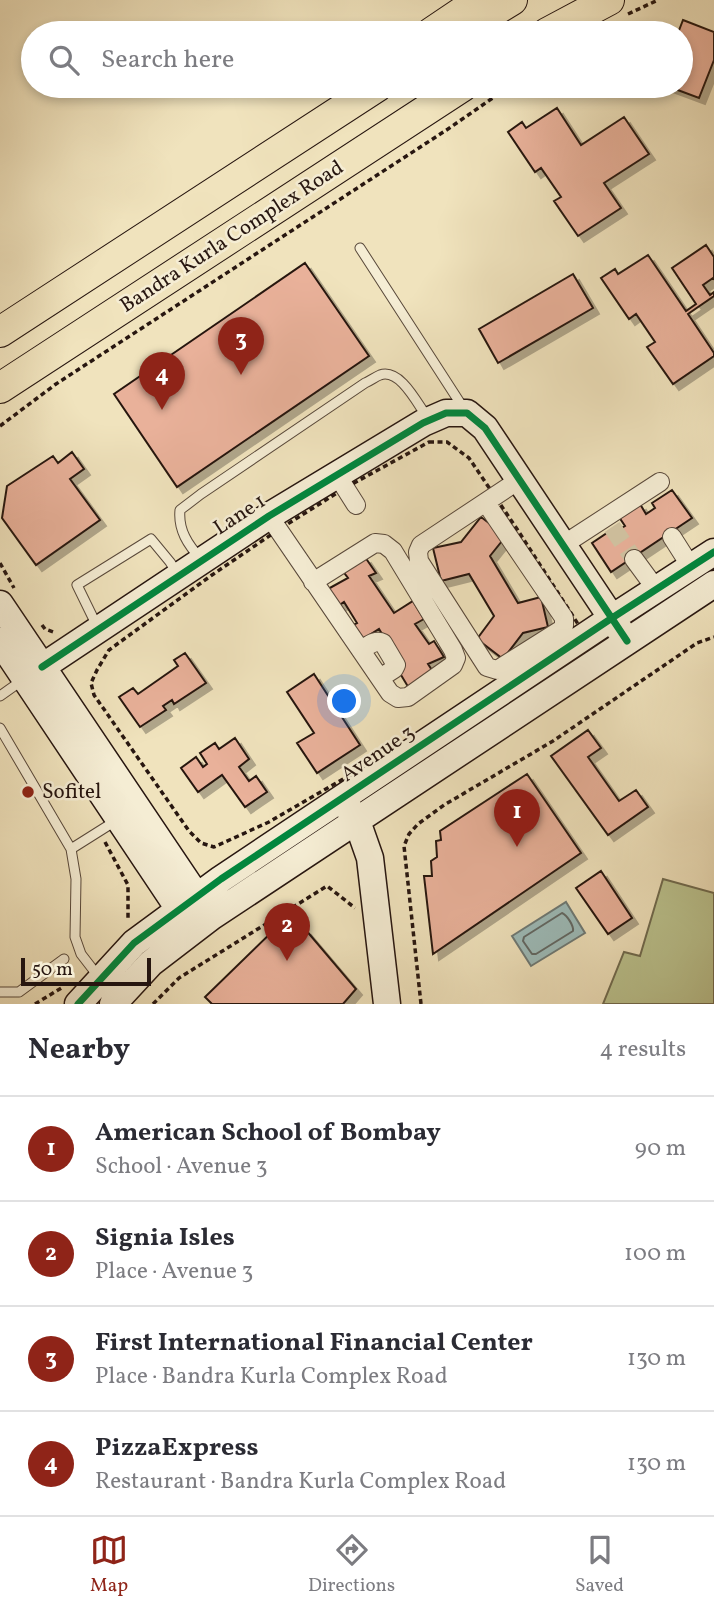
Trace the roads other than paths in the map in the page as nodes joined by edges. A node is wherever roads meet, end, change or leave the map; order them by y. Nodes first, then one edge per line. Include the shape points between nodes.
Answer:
1 (481, 0) edge
2 (512, 0) edge
3 (609, 0) edge
4 (449, 21) edge
5 (478, 21) edge
6 (570, 21) edge
7 (334, 98) edge
8 (359, 98) edge
9 (445, 98) edge
10 (177, 216) junction
11 (360, 248) dead end
12 (0, 332) edge
13 (0, 388) edge
14 (467, 414) junction
15 (429, 420) junction
16 (519, 480) junction
17 (341, 482) junction
18 (660, 482) dead end
19 (491, 500) junction
20 (356, 505) dead end
21 (274, 523) junction
22 (672, 537) dead end
23 (563, 545) junction
24 (714, 552) edge
25 (634, 559) tunnel mouth
26 (202, 560) junction
27 (691, 567) junction
28 (179, 576) junction
29 (313, 582) junction
30 (714, 584) edge
31 (656, 589) junction
32 (7, 596) edge
33 (714, 601) edge
34 (683, 604) junction
35 (611, 618) junction
36 (99, 629) junction
37 (627, 641) junction
38 (3, 651) edge
39 (34, 673) junction
40 (511, 674) junction
41 (0, 696) edge
42 (0, 728) edge
43 (350, 810) junction
44 (118, 818) junction
45 (71, 849) junction
46 (195, 914) junction
47 (64, 958) dead end
48 (101, 979) junction
49 (0, 992) edge
50 (78, 1004) edge
51 (113, 1004) edge
52 (387, 1004) edge

1 - 4 main road
2 - 5 main road
3 - 6 main road
7 - 10 main road via 242,159
8 - 10 main road
9 - 13 main road, Bandra Kurla Complex Road
10 - 12 main road
11 - 14 lane
14 - 15 street, Lane 1 via 446,413
14 - 16 street via 485,428
15 - 17 street, Lane 1
15 - 26 lane via 404,383 391,375 382,374 365,383 180,510 182,533
16 - 19 street
16 - 23 street
17 - 20 street
17 - 21 street, Lane 1
18 - 23 street via 609,522
19 - 40 street via 564,621 562,629
19 - 40 street via 421,545 419,561 487,667
21 - 26 street, Lane 1
21 - 29 street
22 - 27 street
23 - 35 street
24 - 27 street, Avenue 3
25 - 31 street
26 - 28 street, Lane 1
27 - 31 street, Avenue 3
28 - 36 street, Lane 1
28 - 36 lane via 151,539 76,585
29 - 29 street via 375,543 384,544 393,551 453,650 453,665 398,698
30 - 34 street, Avenue 3
31 - 35 street, Avenue 3
32 - 39 street
33 - 34 street
34 - 37 street, Avenue 3
35 - 37 street
35 - 40 street, Avenue 3
36 - 39 street, Lane 1
37 - 43 street, Avenue 3
38 - 39 street
39 - 41 lane
39 - 44 street
39 - 46 street
40 - 43 street, Avenue 3
42 - 45 lane
43 - 46 street, Avenue 3
43 - 52 street via 370,858
44 - 45 lane
44 - 46 street
45 - 48 lane via 76,879 75,937 81,954
46 - 48 street, Avenue 3 via 134,943
46 - 51 street, Avenue 3
47 - 49 lane via 19,992
48 - 50 street, Avenue 3

